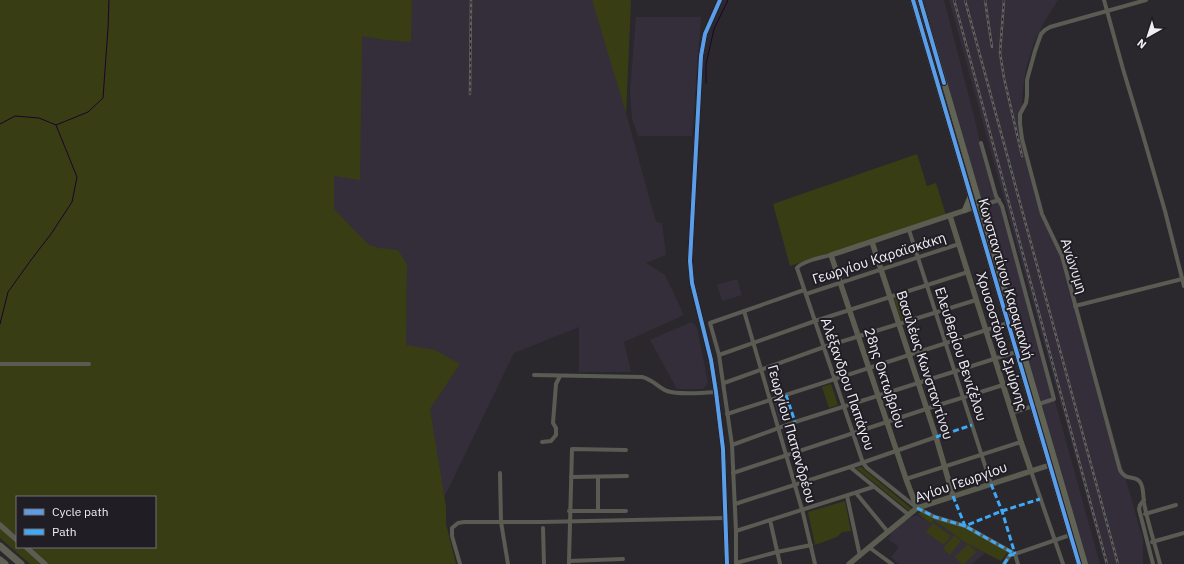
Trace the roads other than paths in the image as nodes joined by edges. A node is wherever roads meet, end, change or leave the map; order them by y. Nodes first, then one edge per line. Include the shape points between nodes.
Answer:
1 (720, 0) edge
2 (913, 0) edge
3 (920, 0) edge
4 (1104, 0) edge
5 (1146, 0) edge
6 (1107, 10) junction
7 (981, 143) dead end
8 (970, 197) junction
9 (999, 200) junction
10 (977, 207) junction
11 (966, 210) junction
12 (950, 216) junction
13 (909, 230) junction
14 (872, 242) junction
15 (959, 244) junction
16 (831, 255) junction
17 (918, 258) junction
18 (881, 270) junction
19 (968, 272) junction
20 (1182, 279) junction
21 (840, 283) junction
22 (927, 285) junction
23 (1184, 286) edge
24 (805, 292) junction
25 (890, 297) junction
26 (976, 300) junction
27 (1075, 306) junction
28 (849, 309) junction
29 (744, 311) junction
30 (936, 312) junction
31 (815, 321) junction
32 (1008, 323) junction
33 (899, 324) junction
34 (986, 330) junction
35 (858, 336) junction
36 (754, 343) junction
37 (946, 343) junction
38 (824, 347) junction
39 (1016, 352) junction
40 (719, 355) junction
41 (909, 355) junction
42 (995, 358) junction
43 (0, 364) edge
44 (89, 364) dead end
45 (869, 368) junction
46 (762, 370) junction
47 (955, 371) junction
48 (534, 375) dead end
49 (560, 376) junction
50 (835, 380) junction
51 (724, 383) junction
52 (918, 383) junction
53 (1003, 385) junction
54 (716, 392) junction
55 (878, 396) junction
56 (964, 398) junction
57 (770, 400) junction
58 (1035, 405) junction
59 (844, 407) junction
60 (926, 409) junction
61 (1012, 413) junction
62 (728, 414) junction
63 (887, 423) junction
64 (779, 428) junction
65 (853, 434) junction
66 (936, 437) junction
67 (542, 442) dead end
68 (1021, 442) junction
69 (732, 445) junction
70 (626, 450) dead end
71 (896, 451) junction
72 (982, 455) junction
73 (787, 456) junction
74 (863, 463) junction
75 (1050, 465) junction
76 (850, 467) junction
77 (944, 467) junction
78 (1031, 471) junction
79 (500, 473) dead end
80 (733, 473) junction
81 (598, 476) junction
82 (627, 476) dead end
83 (571, 477) junction
84 (906, 479) junction
85 (795, 484) junction
86 (991, 484) junction
87 (873, 487) junction
88 (856, 493) junction
89 (847, 496) junction
90 (953, 496) junction
91 (1144, 500) junction
92 (734, 504) junction
93 (1176, 505) dead end
94 (917, 508) junction
95 (802, 510) junction
96 (569, 511) junction
97 (598, 511) junction
98 (626, 511) dead end
99 (1147, 513) junction
100 (908, 515) junction
101 (1141, 515) junction
102 (725, 518) junction
103 (770, 520) junction
104 (501, 522) junction
105 (570, 522) junction
106 (0, 525) edge
107 (543, 528) dead end
108 (736, 531) junction
109 (888, 532) junction
110 (1184, 533) edge
111 (1070, 535) junction
112 (16, 539) edge
113 (1054, 540) junction
114 (1154, 541) junction
115 (1148, 543) junction
116 (811, 545) junction
117 (0, 546) edge
118 (27, 548) edge
119 (870, 548) junction
120 (777, 552) junction
121 (1015, 554) junction
122 (860, 556) junction
123 (623, 559) dead end
124 (754, 559) junction
125 (0, 560) edge
126 (600, 562) edge
127 (569, 563) edge
128 (5, 564) edge
129 (21, 564) edge
130 (45, 564) edge
131 (460, 564) edge
132 (508, 564) edge
133 (544, 564) edge
134 (727, 564) edge
135 (736, 564) edge
136 (755, 564) edge
137 (780, 564) edge
138 (815, 564) edge
139 (850, 564) edge
140 (892, 564) edge
141 (1004, 564) edge
142 (1018, 564) edge
143 (1063, 564) edge
144 (1079, 564) edge
145 (1084, 564) edge
146 (1153, 564) edge
147 (1160, 564) edge

1 - 54 street via 706,32 701,56 690,261 692,283
2 - 8 main road, Κωνσταντίνου Καραμανλή
3 - 10 main road, Κωνσταντίνου Καραμανλή
4 - 6 street
5 - 6 street, Ανώνυμη
6 - 20 street
6 - 27 street, Ανώνυμη via 1050,27 1040,34 1027,80 1026,103 1020,114 1022,140 1042,214 1062,256
7 - 9 street
8 - 10 main road, Κωνσταντίνου Καραμανλή
8 - 11 main road
9 - 10 street
9 - 58 street via 1054,399
10 - 11 street
10 - 32 main road, Κωνσταντίνου Καραμανλή
10 - 58 main road, Κωνσταντίνου Καραμανλή
11 - 12 street
12 - 13 street
12 - 15 street, Χρυσοστόμου Σμύρνης
13 - 14 street
13 - 17 street, Ελευθερίου Βενιζέλου
14 - 16 street
14 - 18 street, Βασιλέως Κωνσταντίνου
15 - 17 street, Γεωργίου Καραϊσκάκη
15 - 19 street, Χρυσοστόμου Σμύρνης
16 - 21 street, 28ης Οκτωβρίου
16 - 24 street, Αλέξανδρου Παπάγου via 798,266
17 - 18 street, Γεωργίου Καραϊσκάκη
17 - 22 street, Ελευθερίου Βενιζέλου
18 - 21 street, Γεωργίου Καραϊσκάκη
18 - 25 street, Βασιλέως Κωνσταντίνου
19 - 22 street
19 - 26 street, Χρυσοστόμου Σμύρνης
20 - 23 street
20 - 27 street
21 - 24 street, Γεωργίου Καραϊσκάκη
21 - 28 street, 28ης Οκτωβρίου
22 - 25 street
22 - 30 street, Ελευθερίου Βενιζέλου
24 - 29 street, Γεωργίου Καραϊσκάκη
24 - 31 street, Αλέξανδρου Παπάγου
25 - 28 street
25 - 33 street, Βασιλέως Κωνσταντίνου
26 - 30 street
26 - 34 street, Χρυσοστόμου Σμύρνης
27 - 91 street, Ανώνυμη via 1120,470 1127,477 1140,480
28 - 31 street
28 - 35 street, 28ης Οκτωβρίου
29 - 36 street, Γεωργίου Παπανδρέου
29 - 40 street, Γεωργίου Καραϊσκάκη via 710,323
30 - 33 street
30 - 37 street, Ελευθερίου Βενιζέλου
31 - 36 street
31 - 38 street, Αλέξανδρου Παπάγου
32 - 34 street
32 - 39 main road, Κωνσταντίνου Καραμανλή
33 - 35 street
33 - 41 street, Βασιλέως Κωνσταντίνου
34 - 37 street
34 - 42 street, Χρυσοστόμου Σμύρνης
35 - 38 street
35 - 45 street, 28ης Οκτωβρίου
36 - 40 street
36 - 46 street, Γεωργίου Παπανδρέου
37 - 41 street
37 - 47 street, Ελευθερίου Βενιζέλου
38 - 46 street
38 - 50 street, Αλέξανδρου Παπάγου
39 - 42 street
39 - 58 main road, Κωνσταντίνου Καραμανλή
40 - 51 street
41 - 45 street
41 - 52 street, Βασιλέως Κωνσταντίνου
42 - 47 street
42 - 53 street, Χρυσοστόμου Σμύρνης
43 - 44 street
45 - 50 street
45 - 55 street, 28ης Οκτωβρίου
46 - 51 street
46 - 57 street, Γεωργίου Παπανδρέου
47 - 52 street
47 - 56 street, Ελευθερίου Βενιζέλου
48 - 49 street
49 - 54 street via 642,377 669,391
49 - 67 street via 556,384 556,435 551,441
50 - 57 street
50 - 59 street, Αλέξανδρου Παπάγου
51 - 62 street
52 - 55 street
52 - 60 street, Βασιλέως Κωνσταντίνου
53 - 56 street
53 - 61 street, Χρυσοστόμου Σμύρνης
54 - 102 street
55 - 59 street
55 - 63 street, 28ης Οκτωβρίου
56 - 60 street
56 - 72 street, Ελευθερίου Βενιζέλου
57 - 62 street
57 - 64 street, Γεωργίου Παπανδρέου
58 - 61 street
58 - 75 main road, Κωνσταντίνου Καραμανλή
58 - 145 main road, Κωνσταντίνου Καραμανλή
59 - 64 street
59 - 65 street, Αλέξανδρου Παπάγου
60 - 63 street
60 - 66 street, Βασιλέως Κωνσταντίνου
61 - 68 street, Χρυσοστόμου Σμύρνης
62 - 69 street
63 - 65 street
63 - 71 street, 28ης Οκτωβρίου
64 - 69 street
64 - 73 street, Γεωργίου Παπανδρέου
65 - 73 street
65 - 74 street, Αλέξανδρου Παπάγου
66 - 71 street
66 - 77 street, Βασιλέως Κωνσταντίνου
68 - 72 street
68 - 78 street, Χρυσοστόμου Σμύρνης
69 - 80 street
70 - 83 street via 572,449
71 - 74 street
71 - 84 street, 28ης Οκτωβρίου
72 - 77 street
72 - 86 street, Ελευθερίου Βενιζέλου
73 - 80 street
73 - 85 street, Γεωργίου Παπανδρέου
74 - 76 street
74 - 94 street, Αλέξανδρου Παπάγου
75 - 78 street, Αγίου Γεωργίου
75 - 111 main road, Κωνσταντίνου Καραμανλή
76 - 85 street
76 - 87 street
77 - 84 street
77 - 90 street, Βασιλέως Κωνσταντίνου
78 - 86 street, Αγίου Γεωργίου
78 - 113 street, Χρυσοστόμου Σμύρνης
79 - 104 street
80 - 92 street
81 - 82 street
81 - 83 street
81 - 97 street
83 - 96 street
84 - 94 street, 28ης Οκτωβρίου
85 - 92 street
85 - 95 street, Γεωργίου Παπανδρέου
86 - 90 street, Αγίου Γεωργίου
87 - 88 street
87 - 100 street
88 - 89 street
88 - 109 street
89 - 95 street
89 - 122 street
90 - 94 street, Αγίου Γεωργίου
91 - 99 street, Ανώνυμη
91 - 101 street via 1139,510
92 - 108 street
93 - 99 street
94 - 100 street, Αγίου Γεωργίου
94 - 121 street, Αλέξανδρου Παπάγου via 935,517 965,526
95 - 103 street
95 - 116 street, Γεωργίου Παπανδρέου
96 - 97 street
96 - 105 street
97 - 98 street
99 - 101 street
99 - 114 street, Ανώνυμη
100 - 109 street, Αγίου Γεωργίου
101 - 115 street
102 - 105 street
102 - 134 street
103 - 108 street
103 - 120 street
104 - 105 street
104 - 131 street via 464,522 454,525 452,536
104 - 132 street
105 - 127 street
106 - 112 street
107 - 133 street
108 - 135 street
109 - 119 street, Αγίου Γεωργίου
110 - 114 street
111 - 113 street
111 - 144 main road, Κωνσταντίνου Καραμανλή
113 - 121 street
113 - 143 street, Χρυσοστόμου Σμύρνης
114 - 115 street
114 - 147 street, Ανώνυμη
115 - 146 street
116 - 120 street
116 - 138 street, Γεωργίου Παπανδρέου
117 - 129 highway
118 - 130 street
119 - 122 street, Αγίου Γεωργίου
119 - 140 street
120 - 124 street
120 - 137 street
121 - 141 street via 1010,555
121 - 142 street
122 - 139 street, Αγίου Γεωργίου
123 - 126 street
124 - 135 street
124 - 136 street
125 - 128 highway
126 - 127 street

